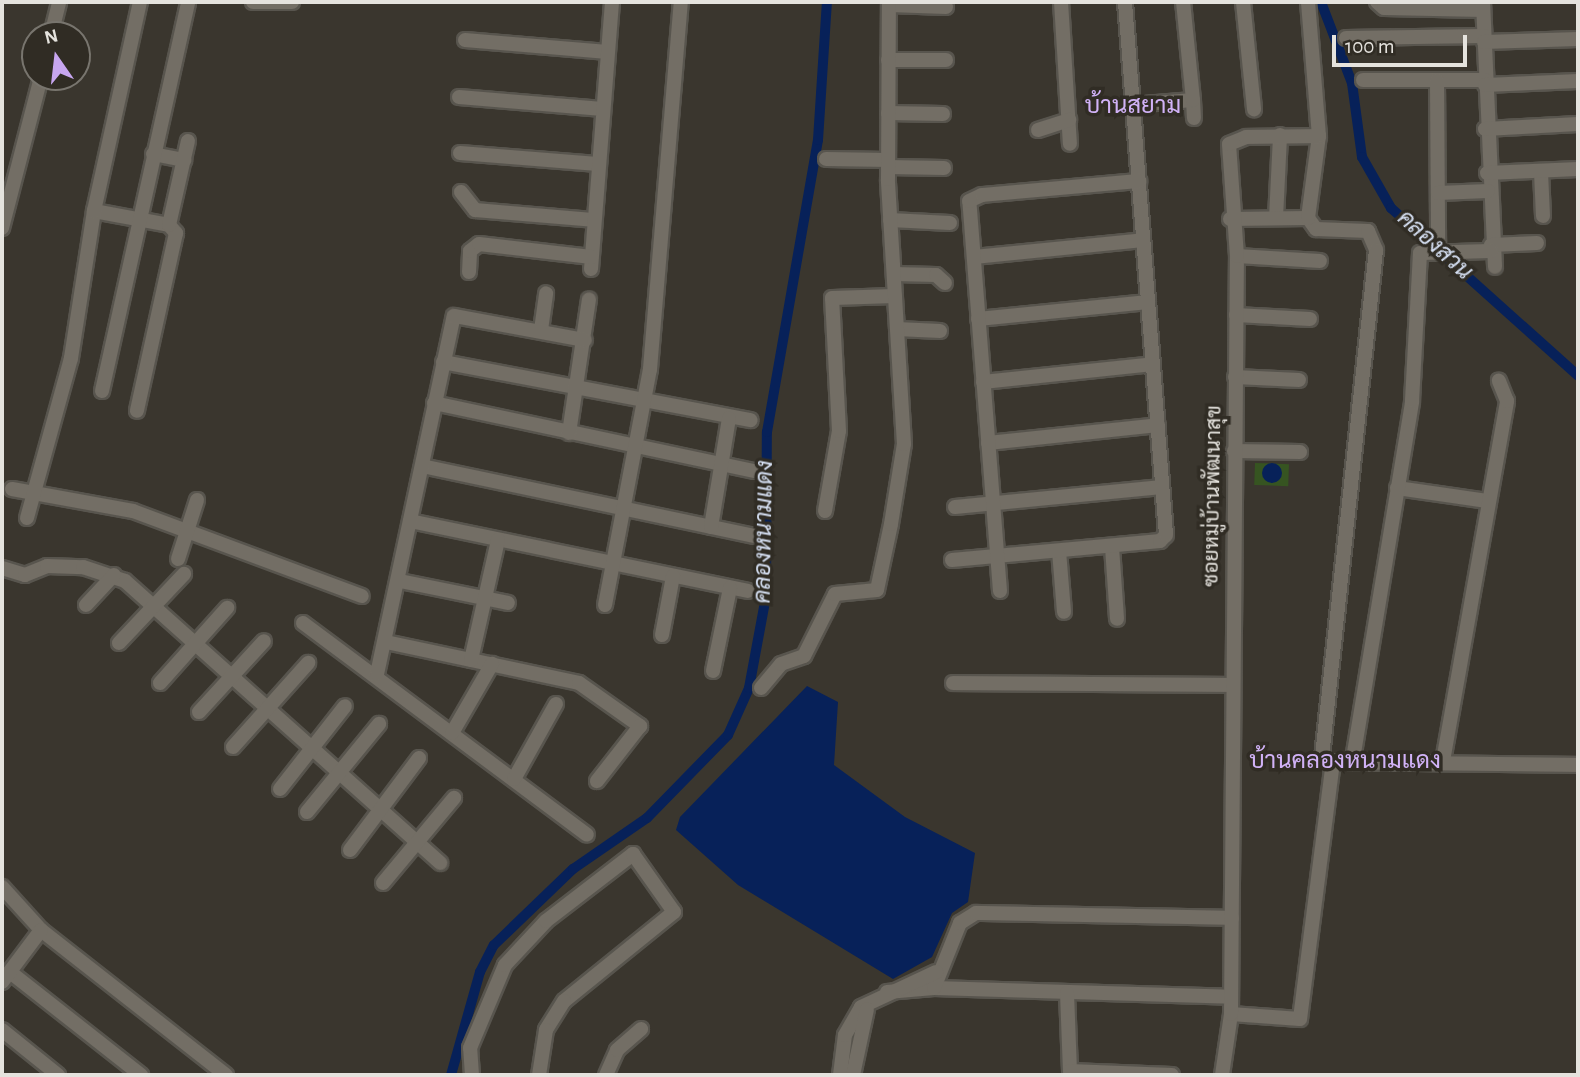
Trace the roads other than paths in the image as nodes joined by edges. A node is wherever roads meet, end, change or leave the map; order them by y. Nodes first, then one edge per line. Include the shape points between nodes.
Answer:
1 (59, 2) edge
2 (140, 2) edge
3 (188, 2) edge
4 (253, 2) edge
5 (292, 2) edge
6 (611, 2) edge
7 (681, 2) edge
8 (1062, 2) edge
9 (1125, 2) edge
10 (1183, 2) edge
11 (1243, 2) edge
12 (1308, 2) edge
13 (1377, 2) edge
14 (889, 4) edge
15 (1483, 6) edge
16 (946, 7) dead end
17 (54, 21) edge
18 (1346, 38) dead end
19 (1484, 39) junction
20 (465, 40) dead end
21 (1578, 40) edge
22 (607, 52) junction
23 (888, 60) junction
24 (946, 60) dead end
25 (1363, 80) dead end
26 (1437, 80) junction
27 (1578, 81) edge
28 (1485, 82) junction
29 (37, 91) edge
30 (459, 97) dead end
31 (1193, 100) junction
32 (1132, 105) junction
33 (603, 109) junction
34 (1254, 109) dead end
35 (888, 113) junction
36 (943, 114) dead end
37 (1194, 118) dead end
38 (1069, 120) junction
39 (1578, 124) edge
40 (1485, 129) junction
41 (1038, 130) dead end
42 (1280, 135) junction
43 (1319, 136) junction
44 (188, 142) dead end
45 (1070, 144) dead end
46 (460, 153) dead end
47 (153, 154) junction
48 (826, 159) dead end
49 (184, 160) junction
50 (598, 164) junction
51 (888, 164) junction
52 (944, 168) dead end
53 (1578, 169) edge
54 (1541, 172) junction
55 (1487, 173) junction
56 (1139, 181) junction
57 (1488, 191) junction
58 (461, 192) dead end
59 (1438, 193) junction
60 (94, 211) junction
61 (1543, 216) dead end
62 (1276, 218) junction
63 (1308, 218) junction
64 (1230, 219) junction
65 (593, 220) junction
66 (890, 220) junction
67 (138, 221) junction
68 (950, 223) dead end
69 (169, 225) junction
70 (2, 228) edge
71 (1143, 240) junction
72 (1438, 242) dead end
73 (1537, 243) dead end
74 (1491, 248) junction
75 (1237, 256) junction
76 (974, 257) junction
77 (1320, 261) dead end
78 (1495, 267) dead end
79 (469, 272) dead end
80 (894, 274) junction
81 (945, 284) dead end
82 (546, 293) dead end
83 (895, 296) junction
84 (589, 299) dead end
85 (1148, 302) junction
86 (1237, 316) junction
87 (978, 319) junction
88 (1310, 319) dead end
89 (897, 329) junction
90 (541, 330) junction
91 (940, 331) dead end
92 (585, 340) junction
93 (443, 362) junction
94 (1153, 364) junction
95 (1236, 378) junction
96 (1299, 380) dead end
97 (1499, 381) dead end
98 (983, 382) junction
99 (577, 390) junction
100 (102, 391) dead end
101 (434, 403) junction
102 (645, 405) junction
103 (136, 411) dead end
104 (729, 418) junction
105 (751, 420) dead end
106 (1158, 425) junction
107 (569, 433) junction
108 (988, 443) junction
109 (637, 447) junction
110 (1235, 451) junction
111 (1300, 452) dead end
112 (723, 465) junction
113 (422, 466) junction
114 (754, 471) dead end
115 (1162, 487) junction
116 (1397, 488) junction
117 (12, 489) dead end
118 (30, 494) junction
119 (197, 500) dead end
120 (1487, 501) junction
121 (993, 504) junction
122 (955, 507) dead end
123 (625, 509) junction
124 (825, 511) dead end
125 (27, 518) dead end
126 (410, 522) junction
127 (711, 527) junction
128 (188, 530) junction
129 (754, 536) dead end
130 (498, 540) junction
131 (1112, 547) junction
132 (1059, 551) junction
133 (996, 556) junction
134 (178, 559) dead end
135 (952, 560) dead end
136 (613, 564) junction
137 (2, 568) edge
138 (184, 574) dead end
139 (114, 575) junction
140 (673, 576) junction
141 (400, 580) junction
142 (730, 588) junction
143 (748, 591) dead end
144 (1000, 591) dead end
145 (362, 596) dead end
146 (485, 598) junction
147 (508, 603) dead end
148 (86, 605) dead end
149 (605, 605) dead end
150 (154, 607) junction
151 (227, 608) dead end
152 (1064, 612) dead end
153 (1117, 620) dead end
154 (303, 623) dead end
155 (662, 635) dead end
156 (192, 641) junction
157 (264, 642) dead end
158 (386, 642) junction
159 (119, 643) dead end
160 (471, 660) junction
161 (308, 663) dead end
162 (492, 664) junction
163 (713, 671) dead end
164 (377, 674) junction
165 (231, 676) junction
166 (160, 683) dead end
167 (953, 683) dead end
168 (1232, 685) junction
169 (761, 688) dead end
170 (556, 704) dead end
171 (345, 706) dead end
172 (267, 708) junction
173 (199, 712) dead end
174 (379, 724) dead end
175 (452, 733) junction
176 (233, 747) dead end
177 (313, 750) junction
178 (1322, 757) dead end
179 (419, 758) dead end
180 (1353, 759) junction
181 (1443, 761) junction
182 (1578, 765) edge
183 (338, 772) junction
184 (514, 779) junction
185 (597, 781) dead end
186 (280, 789) dead end
187 (454, 798) dead end
188 (381, 810) junction
189 (307, 811) dead end
190 (587, 835) dead end
191 (419, 845) junction
192 (350, 850) dead end
193 (440, 863) dead end
194 (383, 883) dead end
195 (2, 887) edge
196 (1232, 918) junction
197 (41, 930) junction
198 (936, 972) junction
199 (6, 977) edge
200 (934, 988) junction
201 (887, 992) junction
202 (1067, 993) junction
203 (1231, 997) junction
204 (870, 1001) junction
205 (1231, 1014) junction
206 (641, 1029) dead end
207 (2, 1030) edge
208 (58, 1075) edge
209 (141, 1075) edge
210 (226, 1075) edge
211 (472, 1075) edge
212 (538, 1075) edge
213 (606, 1075) edge
214 (840, 1075) edge
215 (853, 1075) edge
216 (1172, 1075) edge
217 (1222, 1075) edge

1 - 17 street
2 - 60 street
3 - 47 street
4 - 5 street
6 - 22 street
7 - 102 street
8 - 38 street
9 - 32 street
10 - 31 street
11 - 34 street
12 - 43 street
13 - 15 street via 1384,9
14 - 16 street
14 - 23 street
15 - 19 street
18 - 19 street
19 - 21 street
19 - 28 street
20 - 22 street
22 - 33 street
23 - 24 street
23 - 35 street
25 - 26 street
26 - 28 street
26 - 59 street
27 - 28 street
28 - 40 street
29 - 70 street
30 - 33 street
31 - 32 street
31 - 37 street
32 - 56 street
33 - 50 street
35 - 36 street
35 - 51 street
38 - 41 street
38 - 45 street
39 - 40 street
40 - 55 street
42 - 43 street, ซอยหมู่บ้านพัฒนาสุข
42 - 62 street
42 - 64 street, ซอยหมู่บ้านพัฒนาสุข via 1229,144
43 - 63 street
44 - 49 street
46 - 50 street
47 - 49 street
47 - 67 street
48 - 51 street
49 - 69 street
50 - 65 street
51 - 52 street
51 - 66 street
53 - 54 street
54 - 55 street
54 - 61 street
55 - 57 street
56 - 71 street
56 - 76 street via 975,196 968,204
57 - 59 street
57 - 74 street
58 - 65 street via 475,210
59 - 72 street
60 - 67 street
60 - 118 street via 68,370
62 - 63 street
62 - 64 street
63 - 178 street via 1316,229 1368,231 1377,250
64 - 75 street, ซอยหมู่บ้านพัฒนาสุข
65 - 79 street via 591,263 479,244 470,251
66 - 68 street
66 - 80 street
67 - 69 street
67 - 100 street
69 - 103 street via 175,242
71 - 76 street
71 - 85 street
73 - 74 street
74 - 78 street
74 - 116 street via 1423,250 1412,401
75 - 77 street
75 - 86 street, ซอยหมู่บ้านพัฒนาสุข
76 - 87 street
80 - 81 street via 936,275
80 - 83 street
82 - 90 street
83 - 89 street
83 - 124 street via 832,298 839,431
84 - 92 street
85 - 87 street
85 - 94 street
86 - 88 street
86 - 95 street, ซอยหมู่บ้านพัฒนาสุข
87 - 98 street
89 - 91 street
89 - 169 street via 903,456 877,590 835,594 804,656 781,664
90 - 92 street
90 - 93 street via 456,313
92 - 99 street
93 - 99 street
93 - 101 street
94 - 98 street
94 - 106 street
95 - 96 street
95 - 110 street, ซอยหมู่บ้านพัฒนาสุข
97 - 120 street via 1507,401
98 - 108 street
99 - 102 street
99 - 107 street
101 - 107 street
101 - 113 street
102 - 104 street
102 - 109 street
104 - 105 street
104 - 112 street
106 - 108 street
106 - 115 street
107 - 109 street
108 - 121 street
109 - 112 street
109 - 123 street
110 - 111 street
110 - 168 street, ซอยหมู่บ้านพัฒนาสุข
112 - 114 street
112 - 127 street
113 - 123 street
113 - 126 street
115 - 121 street
115 - 131 street via 1164,539
116 - 120 street
116 - 180 street
117 - 118 street
118 - 125 street
118 - 128 street via 133,511
119 - 128 street
120 - 181 street
121 - 122 street
121 - 133 street
123 - 127 street
123 - 136 street
126 - 130 street
126 - 141 street
127 - 129 street
128 - 134 street
128 - 145 street
130 - 136 street
130 - 146 street
131 - 132 street
131 - 153 street
132 - 133 street
132 - 152 street
133 - 135 street
133 - 144 street
136 - 140 street
136 - 149 street
137 - 139 street via 25,575 47,566
138 - 150 street
139 - 148 street
139 - 150 street
140 - 142 street
140 - 155 street
141 - 146 street
141 - 158 street
142 - 143 street
142 - 163 street
146 - 147 street
146 - 160 street
150 - 156 street
150 - 159 street
151 - 156 street
154 - 164 street
156 - 165 street
156 - 166 street
157 - 165 street
158 - 160 street
158 - 164 street
160 - 162 street
161 - 172 street
162 - 175 street
162 - 185 street via 569,677 638,722 640,728
164 - 175 street
165 - 172 street
165 - 173 street
167 - 168 street
168 - 196 street, ซอยหมู่บ้านพัฒนาสุข
170 - 184 street
171 - 177 street
172 - 176 street
172 - 177 street
174 - 183 street
175 - 184 street
177 - 183 street
177 - 186 street
179 - 188 street
180 - 181 street
180 - 205 street via 1339,760 1329,771 1300,1019
181 - 182 street
183 - 188 street
183 - 189 street
184 - 190 street
187 - 191 street
188 - 191 street
188 - 192 street
191 - 193 street
191 - 194 street
195 - 197 street
196 - 198 street via 976,913 960,922
196 - 203 street, ซอยหมู่บ้านพัฒนาสุข
197 - 199 street
197 - 210 street
198 - 200 street
198 - 201 street
199 - 209 street
200 - 201 street
200 - 202 street
201 - 204 street
202 - 203 street
202 - 216 street via 1070,1071
203 - 205 street, ซอยหมู่บ้านพัฒนาสุข
204 - 214 street via 849,1024
204 - 215 street via 858,1030
205 - 217 street, ซอยหมู่บ้านพัฒนาสุข
206 - 213 street via 617,1051
207 - 208 street
211 - 212 street via 470,1048 505,965 546,921 636,855 674,912 564,1001 546,1030

